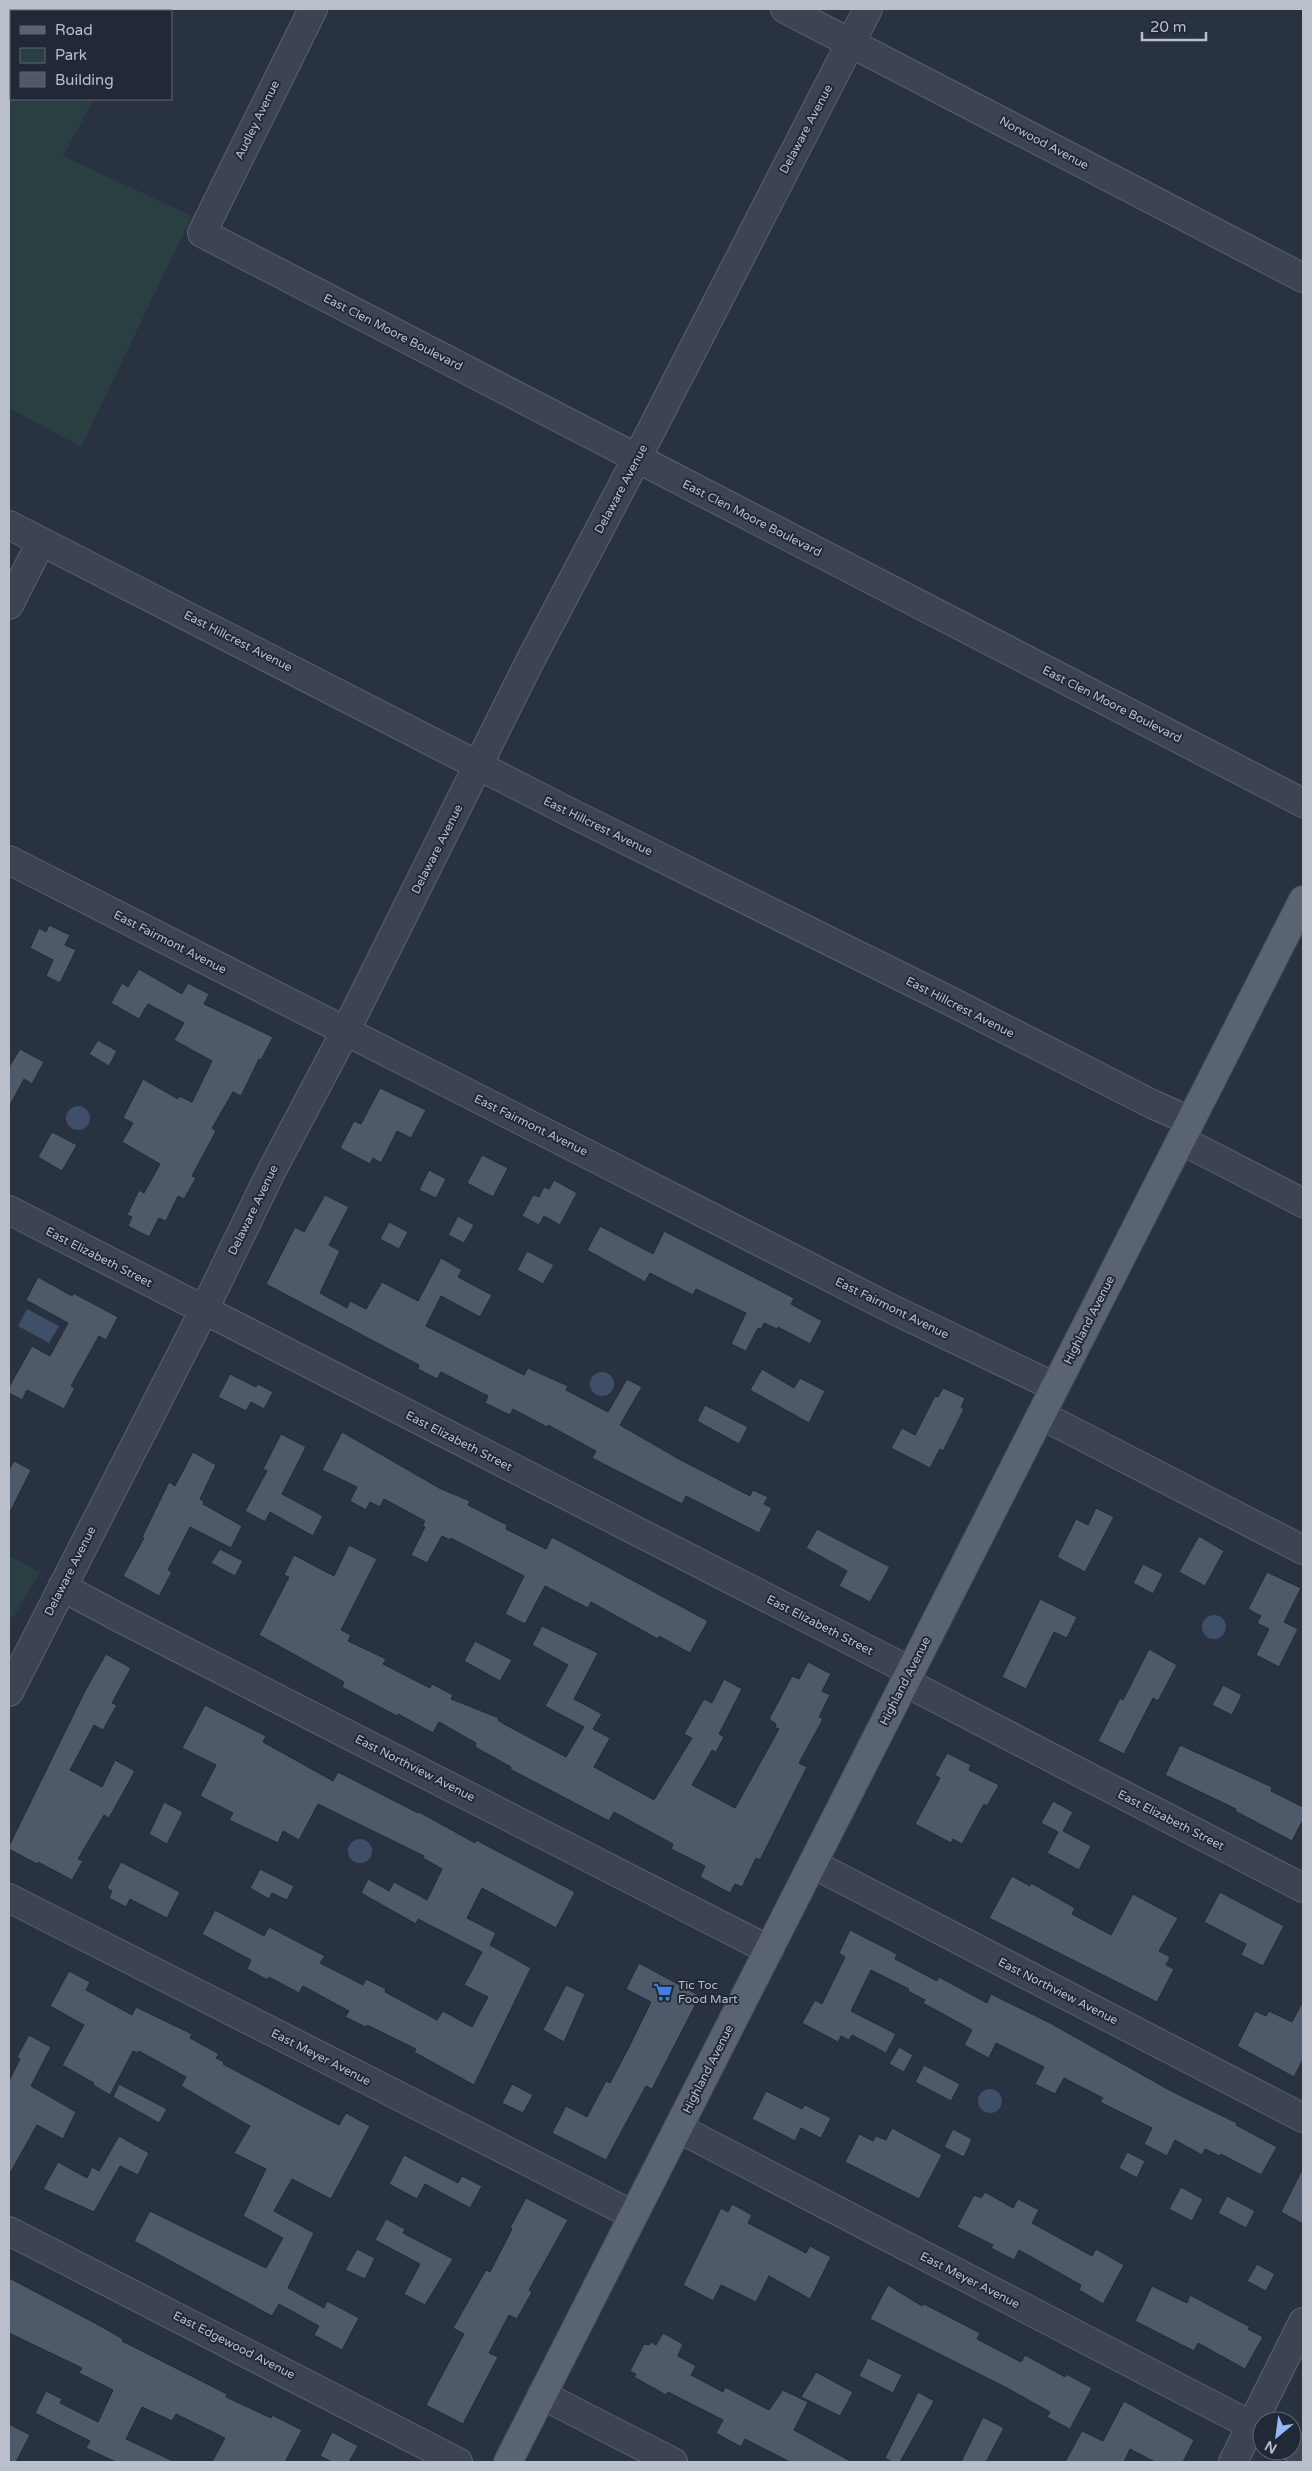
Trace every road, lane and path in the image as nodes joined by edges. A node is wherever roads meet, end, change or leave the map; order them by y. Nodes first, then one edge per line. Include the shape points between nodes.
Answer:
1 (313, 9) edge
2 (785, 9) edge
3 (868, 9) edge
4 (851, 42) junction
5 (202, 233) joint
6 (1303, 278) edge
7 (637, 458) junction
8 (9, 525) edge
9 (41, 542) junction
10 (9, 605) edge
11 (479, 766) junction
12 (1303, 803) edge
13 (9, 860) edge
14 (1303, 900) edge
15 (345, 1032) junction
16 (1186, 1131) junction
17 (1303, 1203) edge
18 (9, 1210) edge
19 (204, 1310) junction
20 (1055, 1387) junction
21 (1041, 1414) junction
22 (1303, 1550) edge
23 (62, 1586) junction
24 (907, 1677) junction
25 (9, 1692) edge
26 (813, 1864) junction
27 (1303, 1888) edge
28 (9, 1898) edge
29 (769, 1950) junction
30 (1303, 2118) edge
31 (678, 2128) junction
32 (633, 2215) junction
33 (9, 2231) edge
34 (1303, 2322) edge
35 (542, 2395) junction
36 (1264, 2411) edge
37 (1252, 2425) edge
38 (1252, 2435) edge
39 (458, 2462) edge
40 (508, 2462) edge
41 (673, 2462) edge
42 (1233, 2462) edge

1 - 5 street, Audley Avenue
2 - 4 street, Norwood Avenue
3 - 4 street, Delaware Avenue
4 - 6 street, Norwood Avenue
4 - 7 street, Delaware Avenue
5 - 7 street, East Clen Moore Boulevard
7 - 11 street, Delaware Avenue via 529,663
7 - 12 street, East Clen Moore Boulevard
8 - 9 street, East Hillcrest Avenue
9 - 10 street
9 - 11 street, East Hillcrest Avenue
11 - 15 street, Delaware Avenue
11 - 16 street, East Hillcrest Avenue via 1152,1104
13 - 15 street, East Fairmont Avenue
14 - 16 main road, Highland Avenue
15 - 19 street, Delaware Avenue via 272,1170
15 - 20 street, East Fairmont Avenue via 892,1309
16 - 17 street, East Hillcrest Avenue
16 - 20 main road, Highland Avenue
18 - 19 street, East Elizabeth Street
19 - 23 street, Delaware Avenue
19 - 24 street, East Elizabeth Street
20 - 21 main road, Highland Avenue
21 - 22 street
21 - 24 main road, Highland Avenue
23 - 25 street, Delaware Avenue
23 - 29 street, East Northview Avenue
24 - 26 main road, Highland Avenue
24 - 27 street, East Elizabeth Street
26 - 29 main road, Highland Avenue
26 - 30 street, East Northview Avenue
28 - 32 street, East Meyer Avenue
29 - 31 main road, Highland Avenue
31 - 32 main road, Highland Avenue
31 - 37 street, East Meyer Avenue
32 - 35 main road, Highland Avenue
33 - 39 street, East Edgewood Avenue
34 - 36 street
35 - 40 main road, Highland Avenue
35 - 41 street
38 - 42 street

